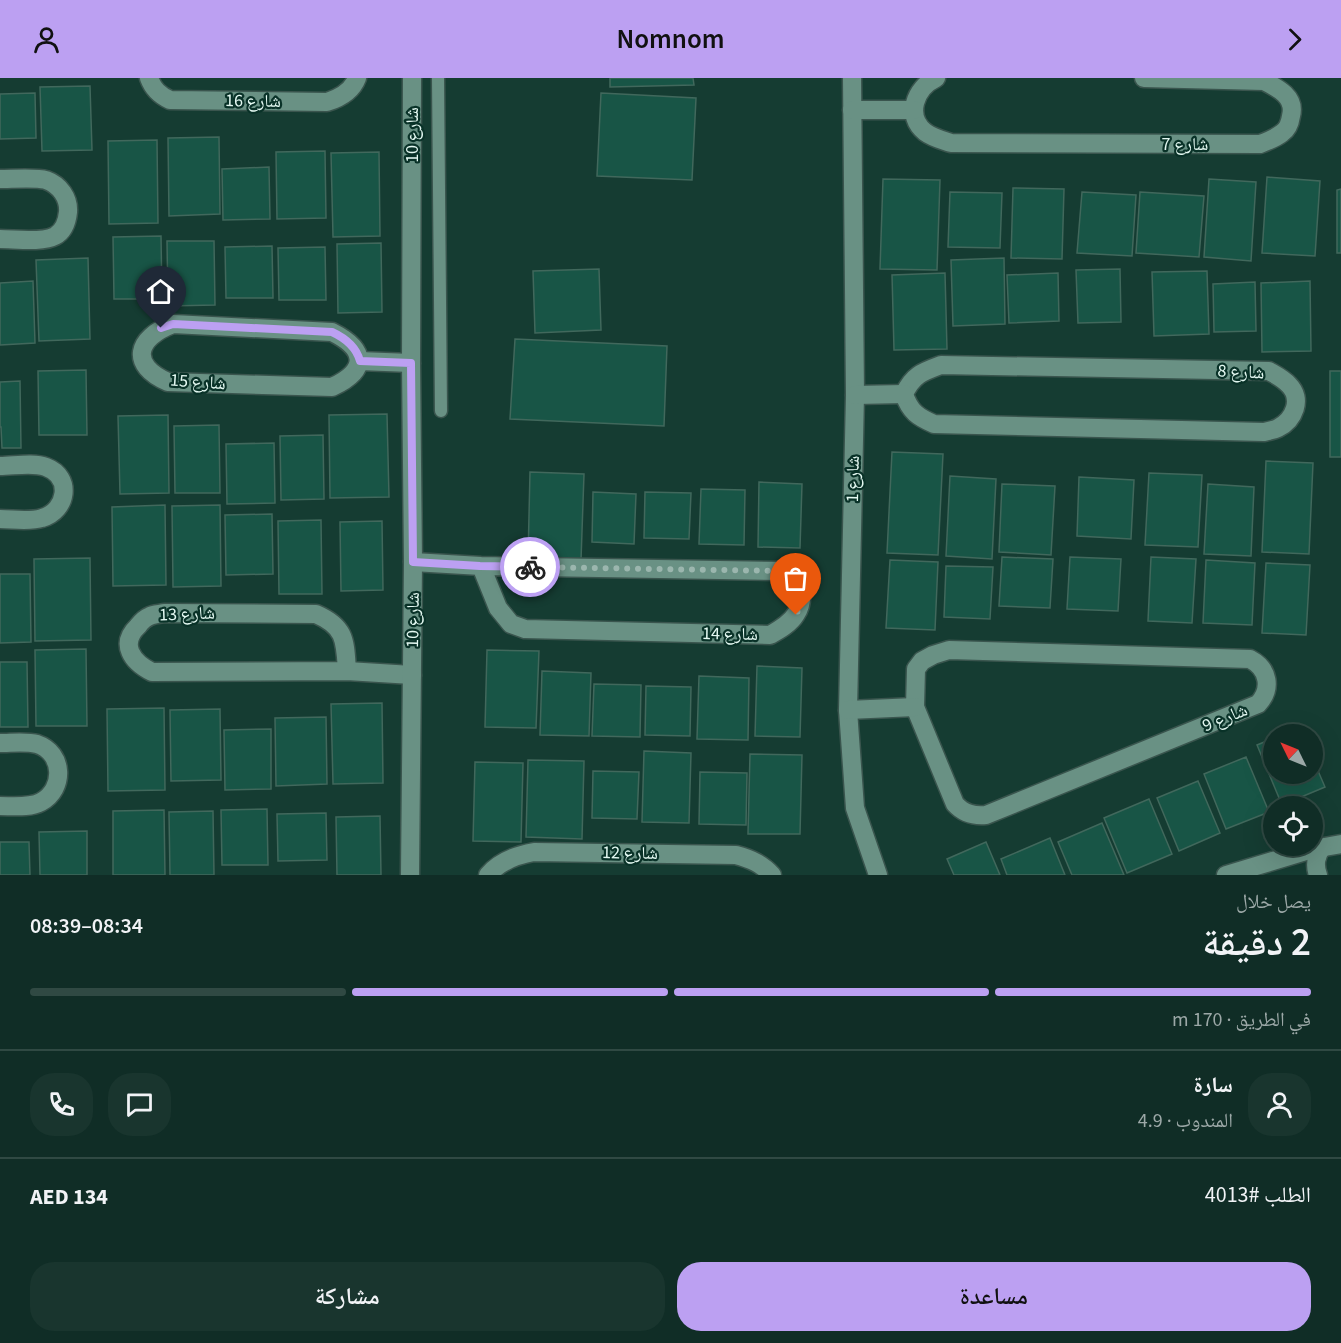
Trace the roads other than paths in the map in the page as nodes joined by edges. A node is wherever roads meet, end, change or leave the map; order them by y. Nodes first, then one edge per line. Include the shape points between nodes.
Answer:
1 (149, 78) edge
2 (357, 78) edge
3 (412, 78) edge
4 (438, 78) edge
5 (852, 78) edge
6 (936, 78) edge
7 (1144, 78) edge
8 (852, 110) junction
9 (914, 110) junction
10 (0, 179) edge
11 (0, 238) edge
12 (360, 361) junction
13 (411, 363) junction
14 (904, 394) junction
15 (855, 395) junction
16 (441, 411) dead end
17 (0, 466) edge
18 (0, 519) edge
19 (413, 562) junction
20 (480, 566) junction
21 (347, 671) junction
22 (412, 675) junction
23 (915, 707) junction
24 (848, 710) junction
25 (0, 743) edge
26 (0, 806) edge
27 (1341, 844) edge
28 (1323, 847) edge
29 (1289, 856) edge
30 (1317, 856) edge
31 (410, 875) edge
32 (488, 875) edge
33 (772, 875) edge
34 (878, 875) edge
35 (1226, 875) edge
36 (1318, 875) edge

1 - 2 street, شارع 16 via 158,93 170,100 327,102 345,94
3 - 13 street, شارع 10
4 - 16 lane
5 - 8 street, شارع 1
6 - 9 street via 916,96
7 - 9 street, شارع 7 via 1264,81 1286,94 1293,111 1285,132 1260,144 951,143 923,131
8 - 9 street
8 - 15 street, شارع 1
10 - 11 street via 45,179 60,189 68,209 63,230 56,236
12 - 12 street, شارع 15 via 352,346 332,332 173,324 151,335 142,350 148,368 168,382 332,387 351,376
12 - 13 street
13 - 19 street, شارع 10
14 - 14 street, شارع 8 via 907,405 934,424 1264,432 1279,428 1297,406 1291,386 1269,371 941,365 910,382
14 - 15 street
15 - 24 street, شارع 1
17 - 18 street via 45,467 60,478 65,491 62,502 43,518
19 - 20 street, شارع 14
19 - 22 street, شارع 10
20 - 20 street, شارع 14 via 498,608 511,624 525,629 770,635 796,615 801,604 797,579 783,571
21 - 21 street, شارع 13 via 152,672 134,659 129,639 142,621 164,613 316,614 341,632
21 - 22 street, شارع 13
22 - 31 street, شارع 10
23 - 23 street, شارع 9 via 955,804 969,814 986,815 1258,704 1264,698 1267,684 1262,669 1250,659 949,650 922,661 916,669
23 - 24 street
24 - 34 street, شارع 1 via 855,808
25 - 26 street via 35,743 44,747 60,773 55,789 42,802
27 - 28 street
29 - 35 street
30 - 36 street
32 - 33 street, شارع 12 via 520,854 534,852 736,855 760,864

